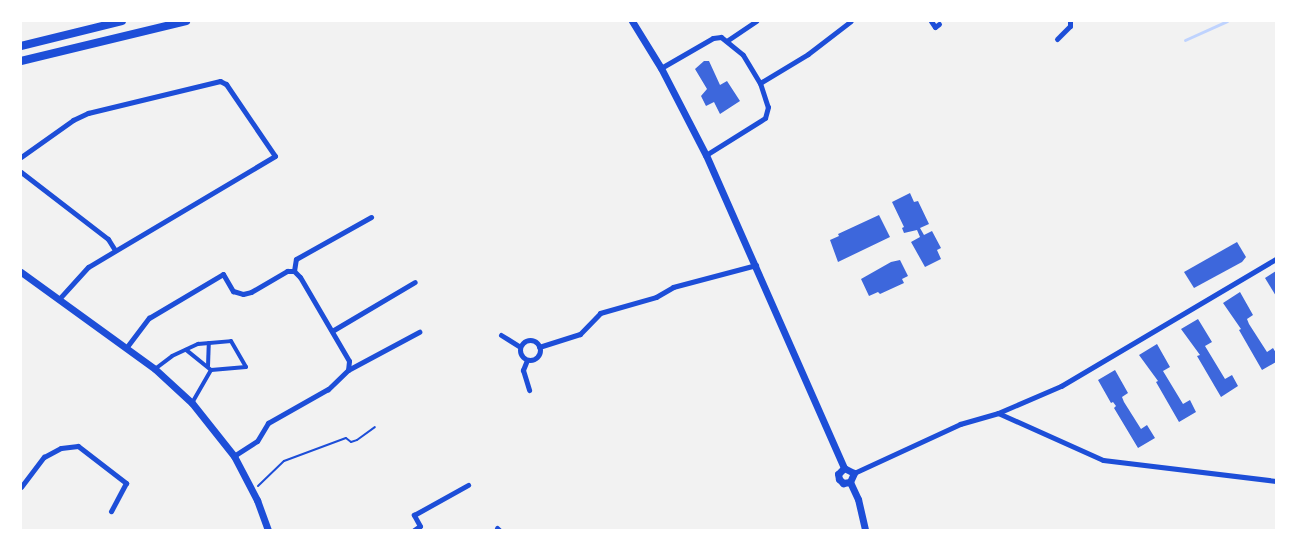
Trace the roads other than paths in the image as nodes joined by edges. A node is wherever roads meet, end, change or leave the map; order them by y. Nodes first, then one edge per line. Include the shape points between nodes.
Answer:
1 (122, 21) edge
2 (186, 21) edge
3 (632, 21) edge
4 (756, 21) edge
5 (851, 21) edge
6 (931, 21) edge
7 (1070, 21) edge
8 (939, 24) dead end
9 (1057, 39) dead end
10 (728, 40) junction
11 (21, 46) edge
12 (21, 61) edge
13 (661, 68) junction
14 (760, 83) junction
15 (706, 155) junction
16 (21, 157) edge
17 (21, 172) edge
18 (371, 217) dead end
19 (115, 250) junction
20 (1276, 259) edge
21 (756, 265) junction
22 (294, 272) junction
23 (22, 275) edge
24 (415, 282) dead end
25 (59, 299) junction
26 (332, 331) junction
27 (419, 332) dead end
28 (501, 335) dead end
29 (209, 343) junction
30 (520, 347) junction
31 (126, 348) junction
32 (540, 348) junction
33 (186, 350) junction
34 (527, 360) junction
35 (210, 368) junction
36 (154, 369) junction
37 (348, 370) junction
38 (529, 390) dead end
39 (192, 404) junction
40 (998, 413) junction
41 (234, 456) junction
42 (844, 468) junction
43 (854, 473) junction
44 (1276, 481) edge
45 (850, 482) junction
46 (468, 485) dead end
47 (21, 487) edge
48 (111, 511) dead end
49 (266, 522) junction
50 (260, 530) edge
51 (267, 530) edge
52 (414, 530) edge
53 (865, 530) edge

1 - 11 main road
2 - 12 main road
3 - 13 street
4 - 10 street
5 - 14 street via 808,54
6 - 8 street via 935,27
7 - 9 street
10 - 13 street via 713,38
10 - 14 street via 743,55
13 - 15 street
14 - 15 street via 768,107 765,118
15 - 21 street
16 - 19 street via 88,113 214,81 226,84 274,156
17 - 19 street via 108,239
18 - 22 street via 296,259
19 - 25 street via 88,267
20 - 40 street via 1061,386
21 - 32 street via 673,287 656,297 600,313 580,334
21 - 42 street
22 - 26 street
22 - 31 street via 287,271 243,294 233,291 223,274 149,318
23 - 25 street
24 - 26 street
25 - 31 street
26 - 37 street via 349,360
27 - 37 street
28 - 30 street
29 - 33 street
29 - 35 street
29 - 35 street via 231,341 246,367
30 - 32 street via 532,340
30 - 34 street
31 - 36 street
32 - 34 street via 537,357
33 - 35 street
33 - 36 street
34 - 38 street via 523,370
35 - 39 street
36 - 39 street
37 - 41 street via 328,389 268,423 257,441
39 - 41 street
40 - 43 street via 960,424
40 - 44 street via 1097,458
41 - 49 street
42 - 43 street
42 - 45 street via 839,479
43 - 45 street
45 - 53 street
46 - 52 street via 414,515 420,526
47 - 48 street via 44,457 61,448 78,446 126,483
49 - 50 street
49 - 51 street

